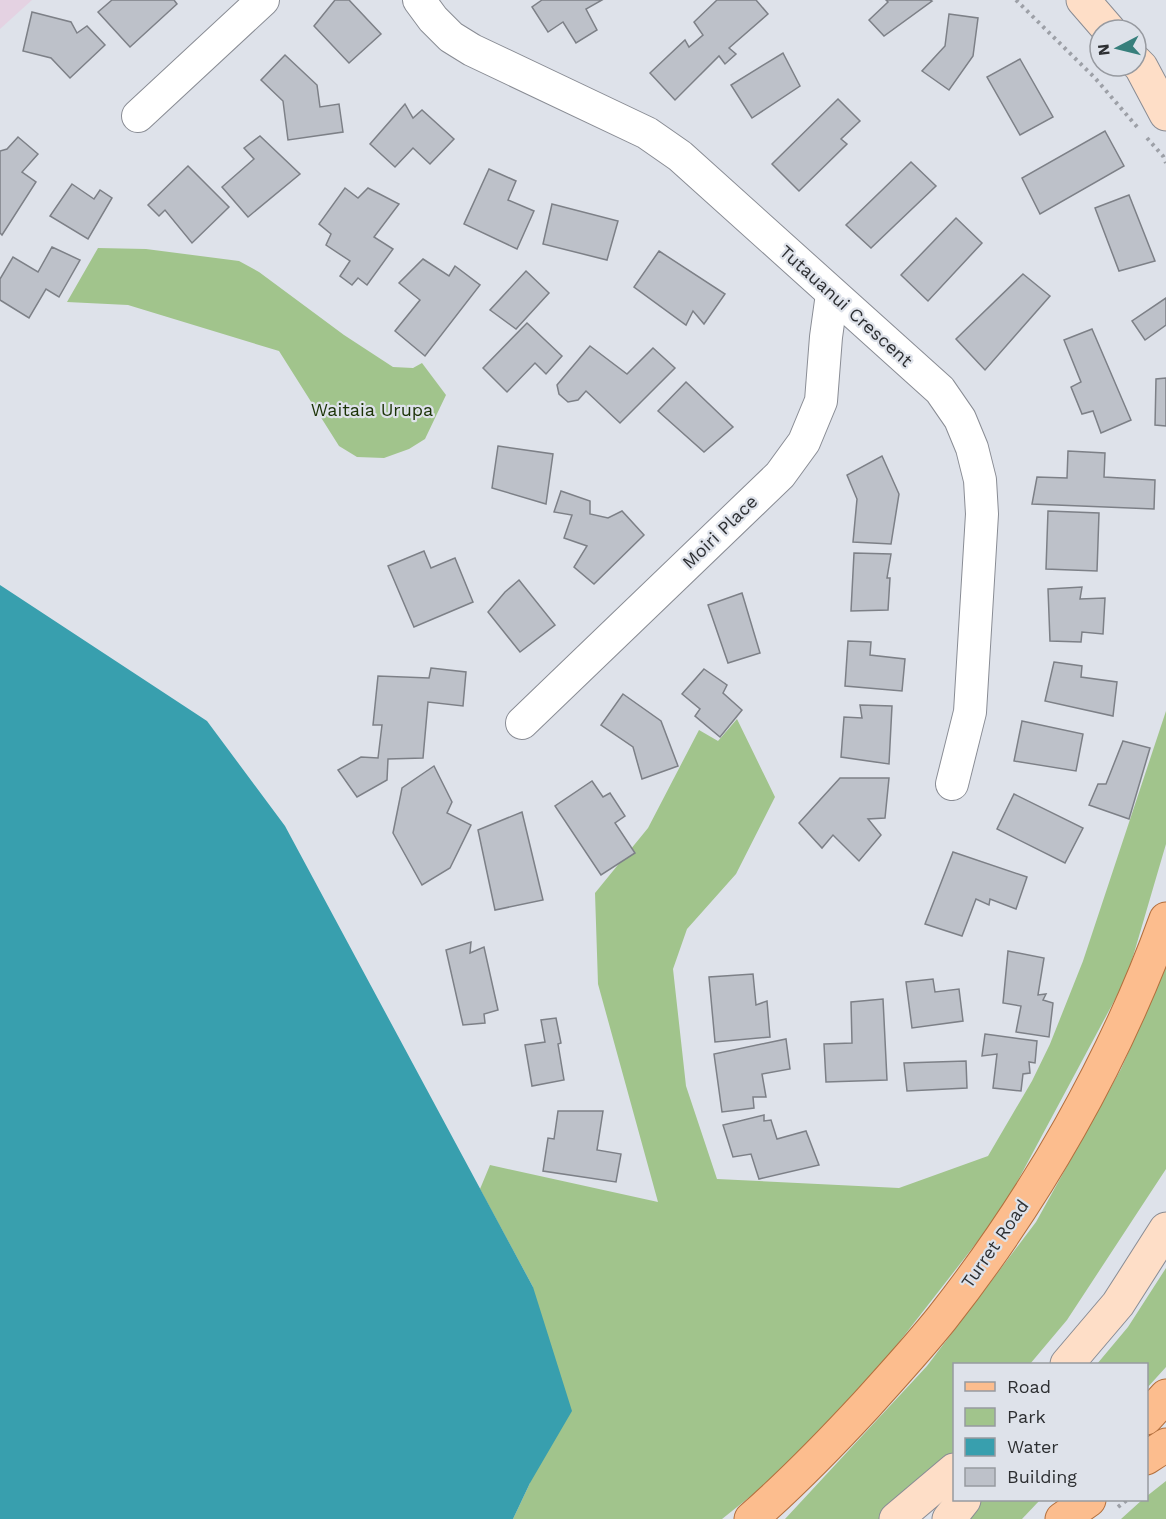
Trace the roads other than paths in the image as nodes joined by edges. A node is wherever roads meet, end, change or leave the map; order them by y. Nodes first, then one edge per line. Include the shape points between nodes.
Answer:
1 (263, 0) edge
2 (419, 0) edge
3 (1083, 0) edge
4 (1099, 18) edge
5 (1148, 69) edge
6 (1166, 114) edge
7 (138, 116) dead end
8 (832, 294) junction
9 (522, 723) dead end
10 (952, 784) dead end
11 (1166, 919) edge
12 (1166, 1229) edge
13 (1069, 1363) edge
14 (1166, 1396) edge
15 (1148, 1416) edge
16 (1166, 1445) edge
17 (1148, 1457) edge
18 (953, 1471) edge
19 (963, 1501) edge
20 (1064, 1501) edge
21 (1088, 1501) edge
22 (751, 1519) edge
23 (896, 1519) edge
24 (949, 1519) edge
25 (1045, 1519) edge
26 (1062, 1519) edge

1 - 7 street
2 - 8 street, Tutauanui Crescent via 451,37 472,50 647,133 680,156
3 - 4 main road
5 - 6 main road
8 - 9 street, Moiri Place via 821,401 804,442 780,475
8 - 10 street, Tutauanui Crescent via 940,390 960,419 980,480 982,514 970,712
11 - 22 main road, Turret Road via 1151,962 1101,1072 1033,1190 987,1258 889,1380
12 - 13 main road via 1118,1304
14 - 15 main road
16 - 17 main road
18 - 23 main road
19 - 24 main road
20 - 25 main road
21 - 26 main road

